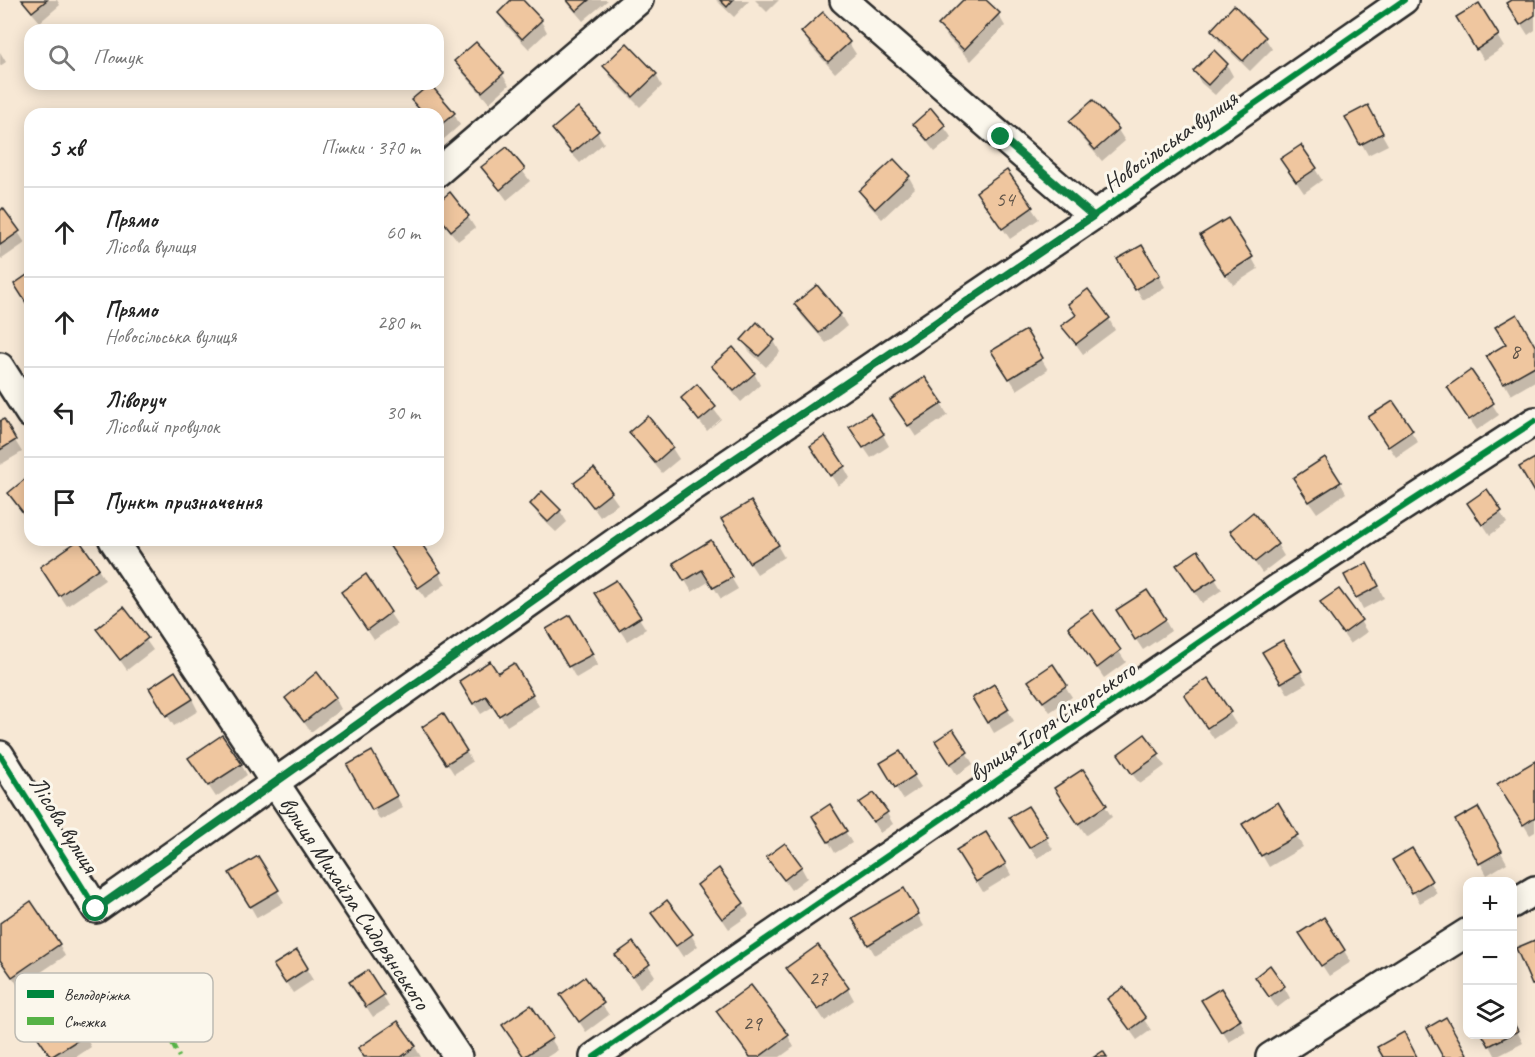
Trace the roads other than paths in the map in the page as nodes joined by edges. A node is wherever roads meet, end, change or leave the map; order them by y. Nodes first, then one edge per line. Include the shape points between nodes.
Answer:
1 (639, 0) edge
2 (844, 0) edge
3 (1404, 0) edge
4 (444, 167) edge
5 (1093, 216) junction
6 (0, 367) edge
7 (24, 405) edge
8 (1535, 421) edge
9 (117, 546) edge
10 (0, 756) edge
11 (276, 783) junction
12 (1535, 890) edge
13 (1517, 901) edge
14 (1463, 935) edge
15 (458, 1057) edge
16 (594, 1057) edge
17 (1270, 1057) edge

1 - 4 street
2 - 5 street
3 - 5 street, Новосільська вулиця
5 - 11 street, Новосільська вулиця via 689,490
6 - 7 street
8 - 16 street, вулиця Ігоря Сікорського via 1281,586
9 - 11 street, вулиця Михайла Сидорянського
10 - 11 street, Лісова вулиця via 96,909
11 - 15 street, вулиця Михайла Сидорянського
12 - 13 street
14 - 17 street

